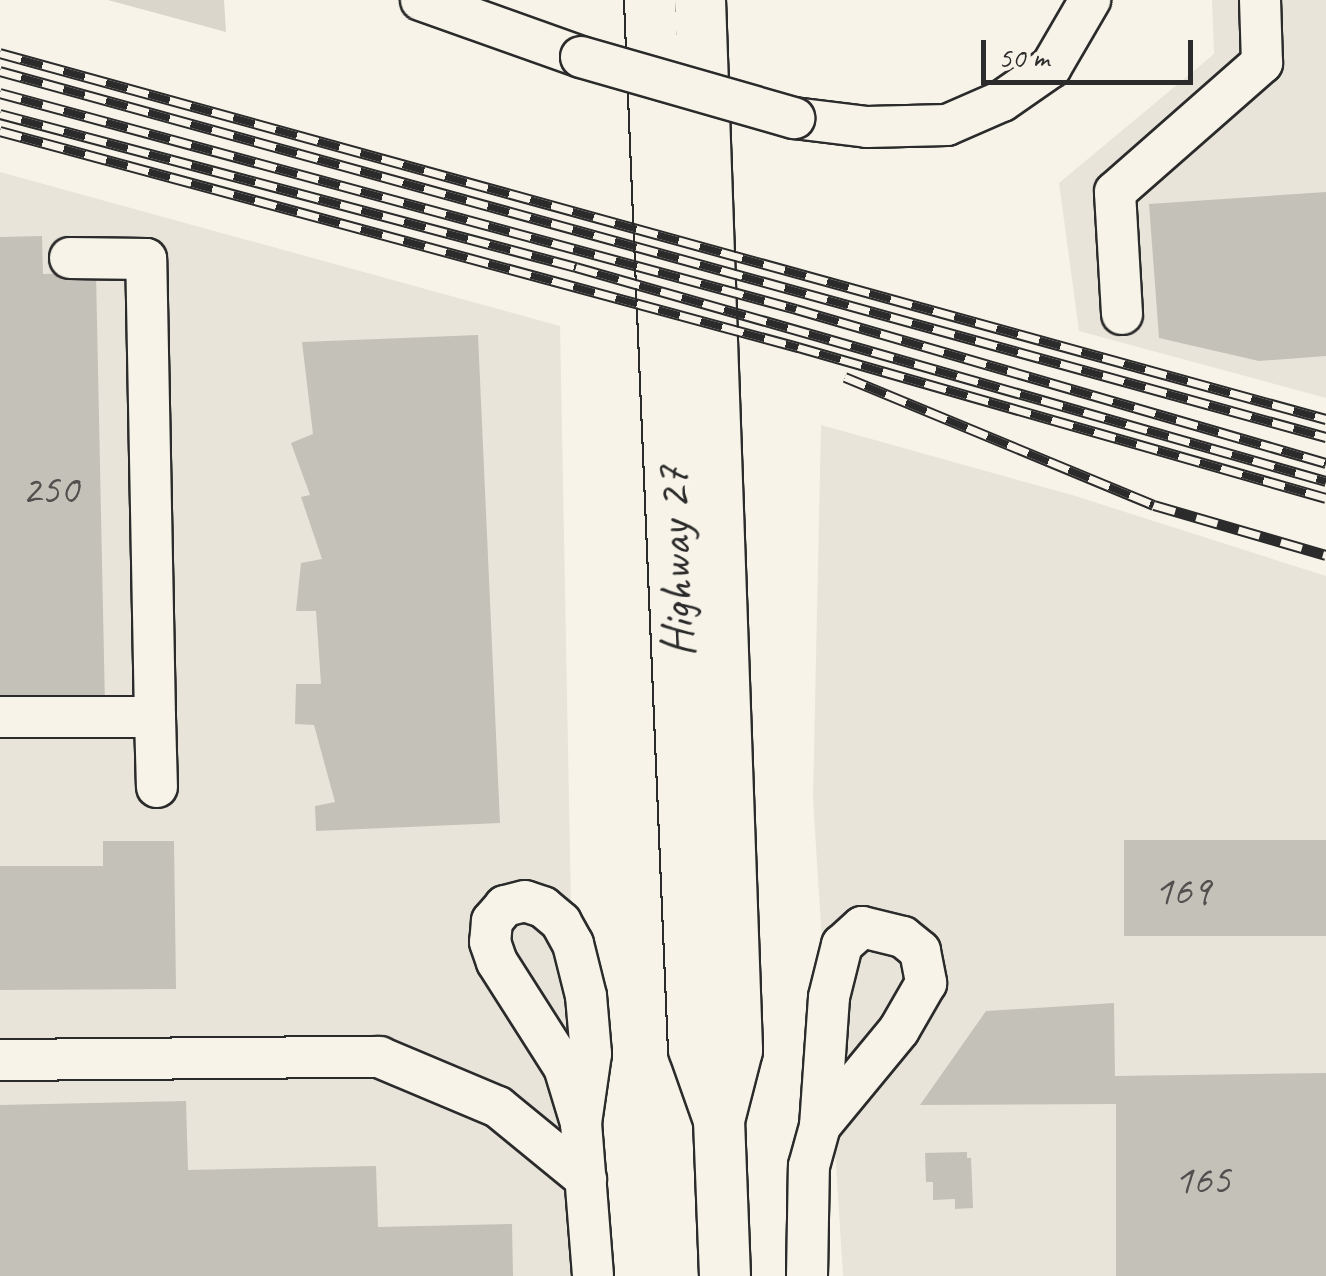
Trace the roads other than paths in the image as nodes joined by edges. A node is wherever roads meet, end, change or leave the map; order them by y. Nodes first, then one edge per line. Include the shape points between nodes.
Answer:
1 (422, 0) edge
2 (650, 0) edge
3 (1090, 0) edge
4 (1260, 0) edge
5 (701, 1) edge
6 (70, 258) dead end
7 (1122, 314) dead end
8 (0, 717) edge
9 (155, 718) junction
10 (158, 786) dead end
11 (0, 1060) edge
12 (719, 1120) junction
13 (581, 1122) junction
14 (820, 1126) dead end
15 (586, 1179) junction
16 (592, 1276) edge
17 (725, 1276) edge
18 (808, 1276) edge

1 - 3 street, bridge via 581,56 794,118 867,127 947,125 1002,101 1050,67
2 - 12 main road, Highway 27 via 694,1049
4 - 7 street via 1262,62 1115,192
5 - 12 main road, Highway 27 via 737,1050
6 - 9 street via 146,259
8 - 9 street
9 - 10 street
11 - 15 street via 379,1058 498,1107
12 - 17 main road, Highway 27
13 - 13 street via 591,1054 573,944 544,907 524,901 506,906 492,921 496,962 564,1067
13 - 15 street
14 - 18 street via 809,1166
15 - 16 street

